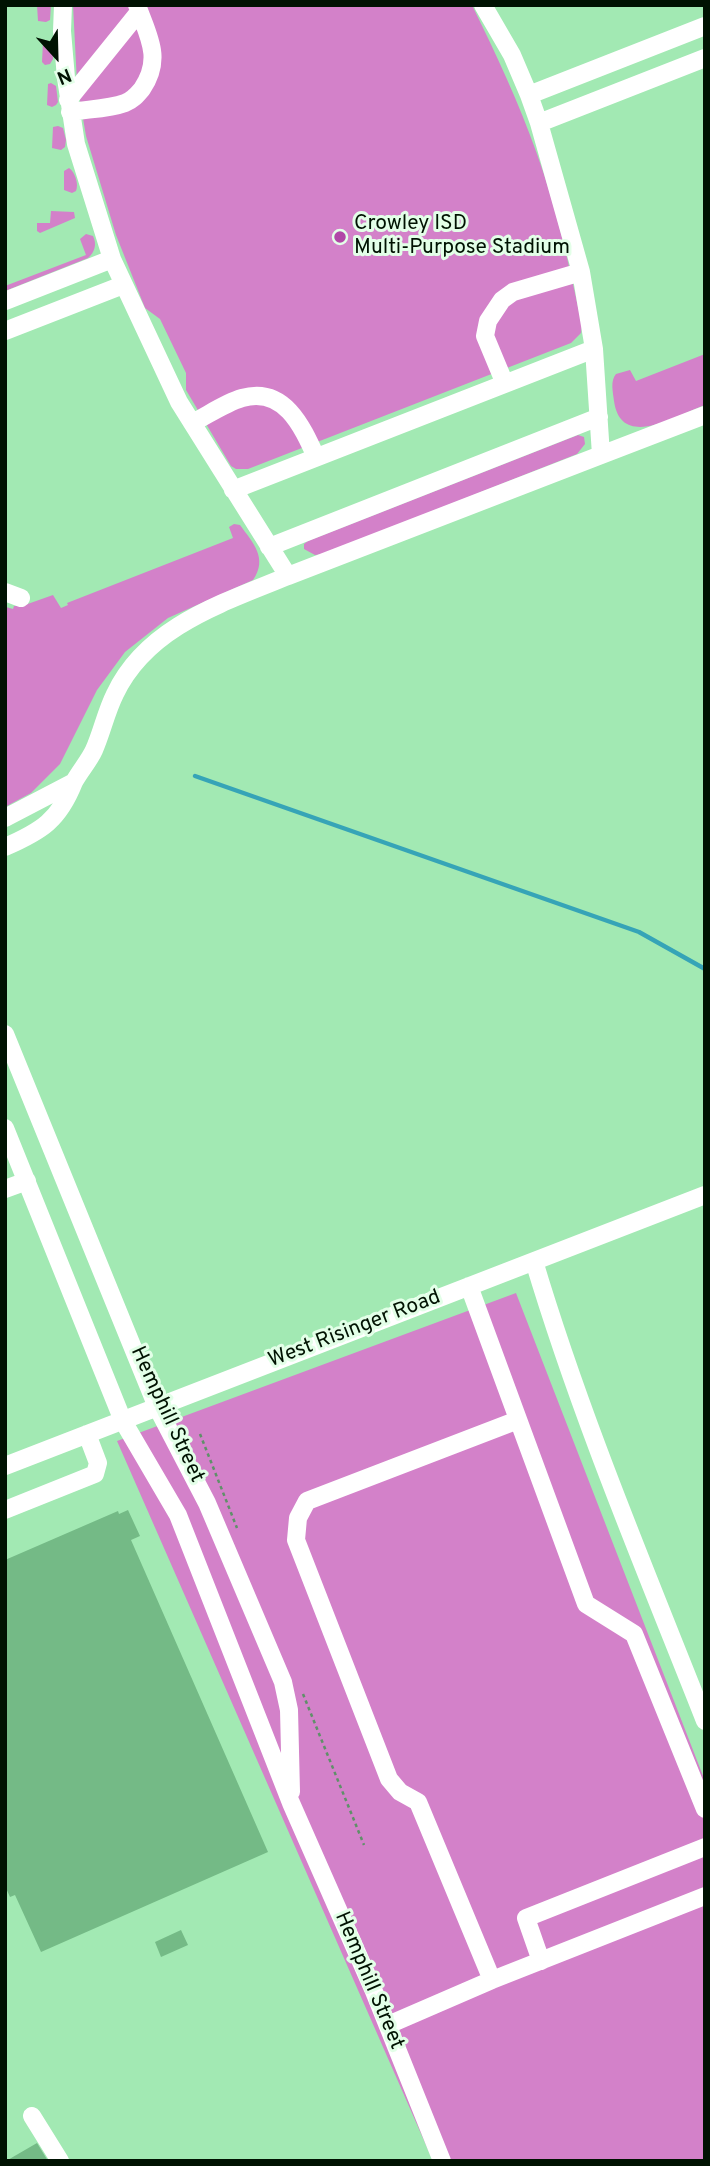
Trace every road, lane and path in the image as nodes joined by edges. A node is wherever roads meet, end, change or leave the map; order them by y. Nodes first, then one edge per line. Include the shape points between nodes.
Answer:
1 (63, 5) edge
2 (483, 5) edge
3 (138, 8) edge
4 (705, 26) edge
5 (705, 58) edge
6 (529, 95) junction
7 (69, 106) junction
8 (539, 123) junction
9 (113, 259) junction
10 (581, 271) junction
11 (123, 285) junction
12 (5, 301) edge
13 (5, 331) edge
14 (594, 348) junction
15 (505, 384) junction
16 (705, 415) edge
17 (599, 417) junction
18 (192, 423) junction
19 (601, 455) junction
20 (316, 457) junction
21 (233, 490) junction
22 (270, 547) junction
23 (288, 576) junction
24 (74, 782) junction
25 (5, 818) edge
26 (5, 847) edge
27 (5, 1034) edge
28 (5, 1128) edge
29 (12, 1164) edge
30 (27, 1181) junction
31 (5, 1189) edge
32 (705, 1195) edge
33 (534, 1261) junction
34 (469, 1286) junction
35 (157, 1406) junction
36 (123, 1420) junction
37 (519, 1420) junction
38 (87, 1434) junction
39 (5, 1466) edge
40 (5, 1510) edge
41 (705, 1721) edge
42 (291, 1803) junction
43 (705, 1809) edge
44 (705, 1847) edge
45 (705, 1896) edge
46 (541, 1961) junction
47 (492, 1980) junction
48 (388, 2025) junction
49 (32, 2116) dead end
50 (60, 2161) edge
51 (442, 2161) edge

1 - 7 street
2 - 6 street
3 - 7 street
3 - 7 street via 154,61 145,85 126,103
4 - 6 street
5 - 8 street
6 - 8 street
7 - 9 street via 76,144
8 - 10 street
9 - 11 street
9 - 12 street
10 - 14 street
10 - 15 street via 513,292 502,300 488,321 485,336
11 - 13 street
11 - 18 street
14 - 15 street
14 - 17 street
15 - 20 street
16 - 19 street
17 - 19 street
17 - 22 street
18 - 20 street via 243,398 267,397 283,405 300,423
18 - 21 street
19 - 23 street
20 - 21 street
21 - 22 street
22 - 23 street
23 - 24 street via 201,612 169,631 138,658 115,693 92,753
24 - 25 street
24 - 26 street via 66,804 44,827
27 - 35 street, Hemphill Street
28 - 29 street, Hemphill Street
29 - 30 street, Hemphill Street
30 - 31 street
30 - 36 street, Hemphill Street
32 - 33 street, West Risinger Road
33 - 34 street, West Risinger Road
33 - 41 street via 585,1413
34 - 35 street, West Risinger Road
34 - 37 street
35 - 36 street, West Risinger Road
35 - 42 street, Hemphill Street via 208,1503 283,1682 289,1710
36 - 38 street, West Risinger Road
36 - 42 street, Hemphill Street via 178,1515
37 - 43 street via 586,1604 634,1634
37 - 47 street via 307,1502 298,1518 296,1540 389,1779 418,1802
38 - 39 street, West Risinger Road
38 - 40 street via 98,1463 95,1474
42 - 48 street, Hemphill Street
44 - 46 street via 526,1918
45 - 46 street
46 - 47 street
47 - 48 street
48 - 51 street, Hemphill Street
49 - 50 street

